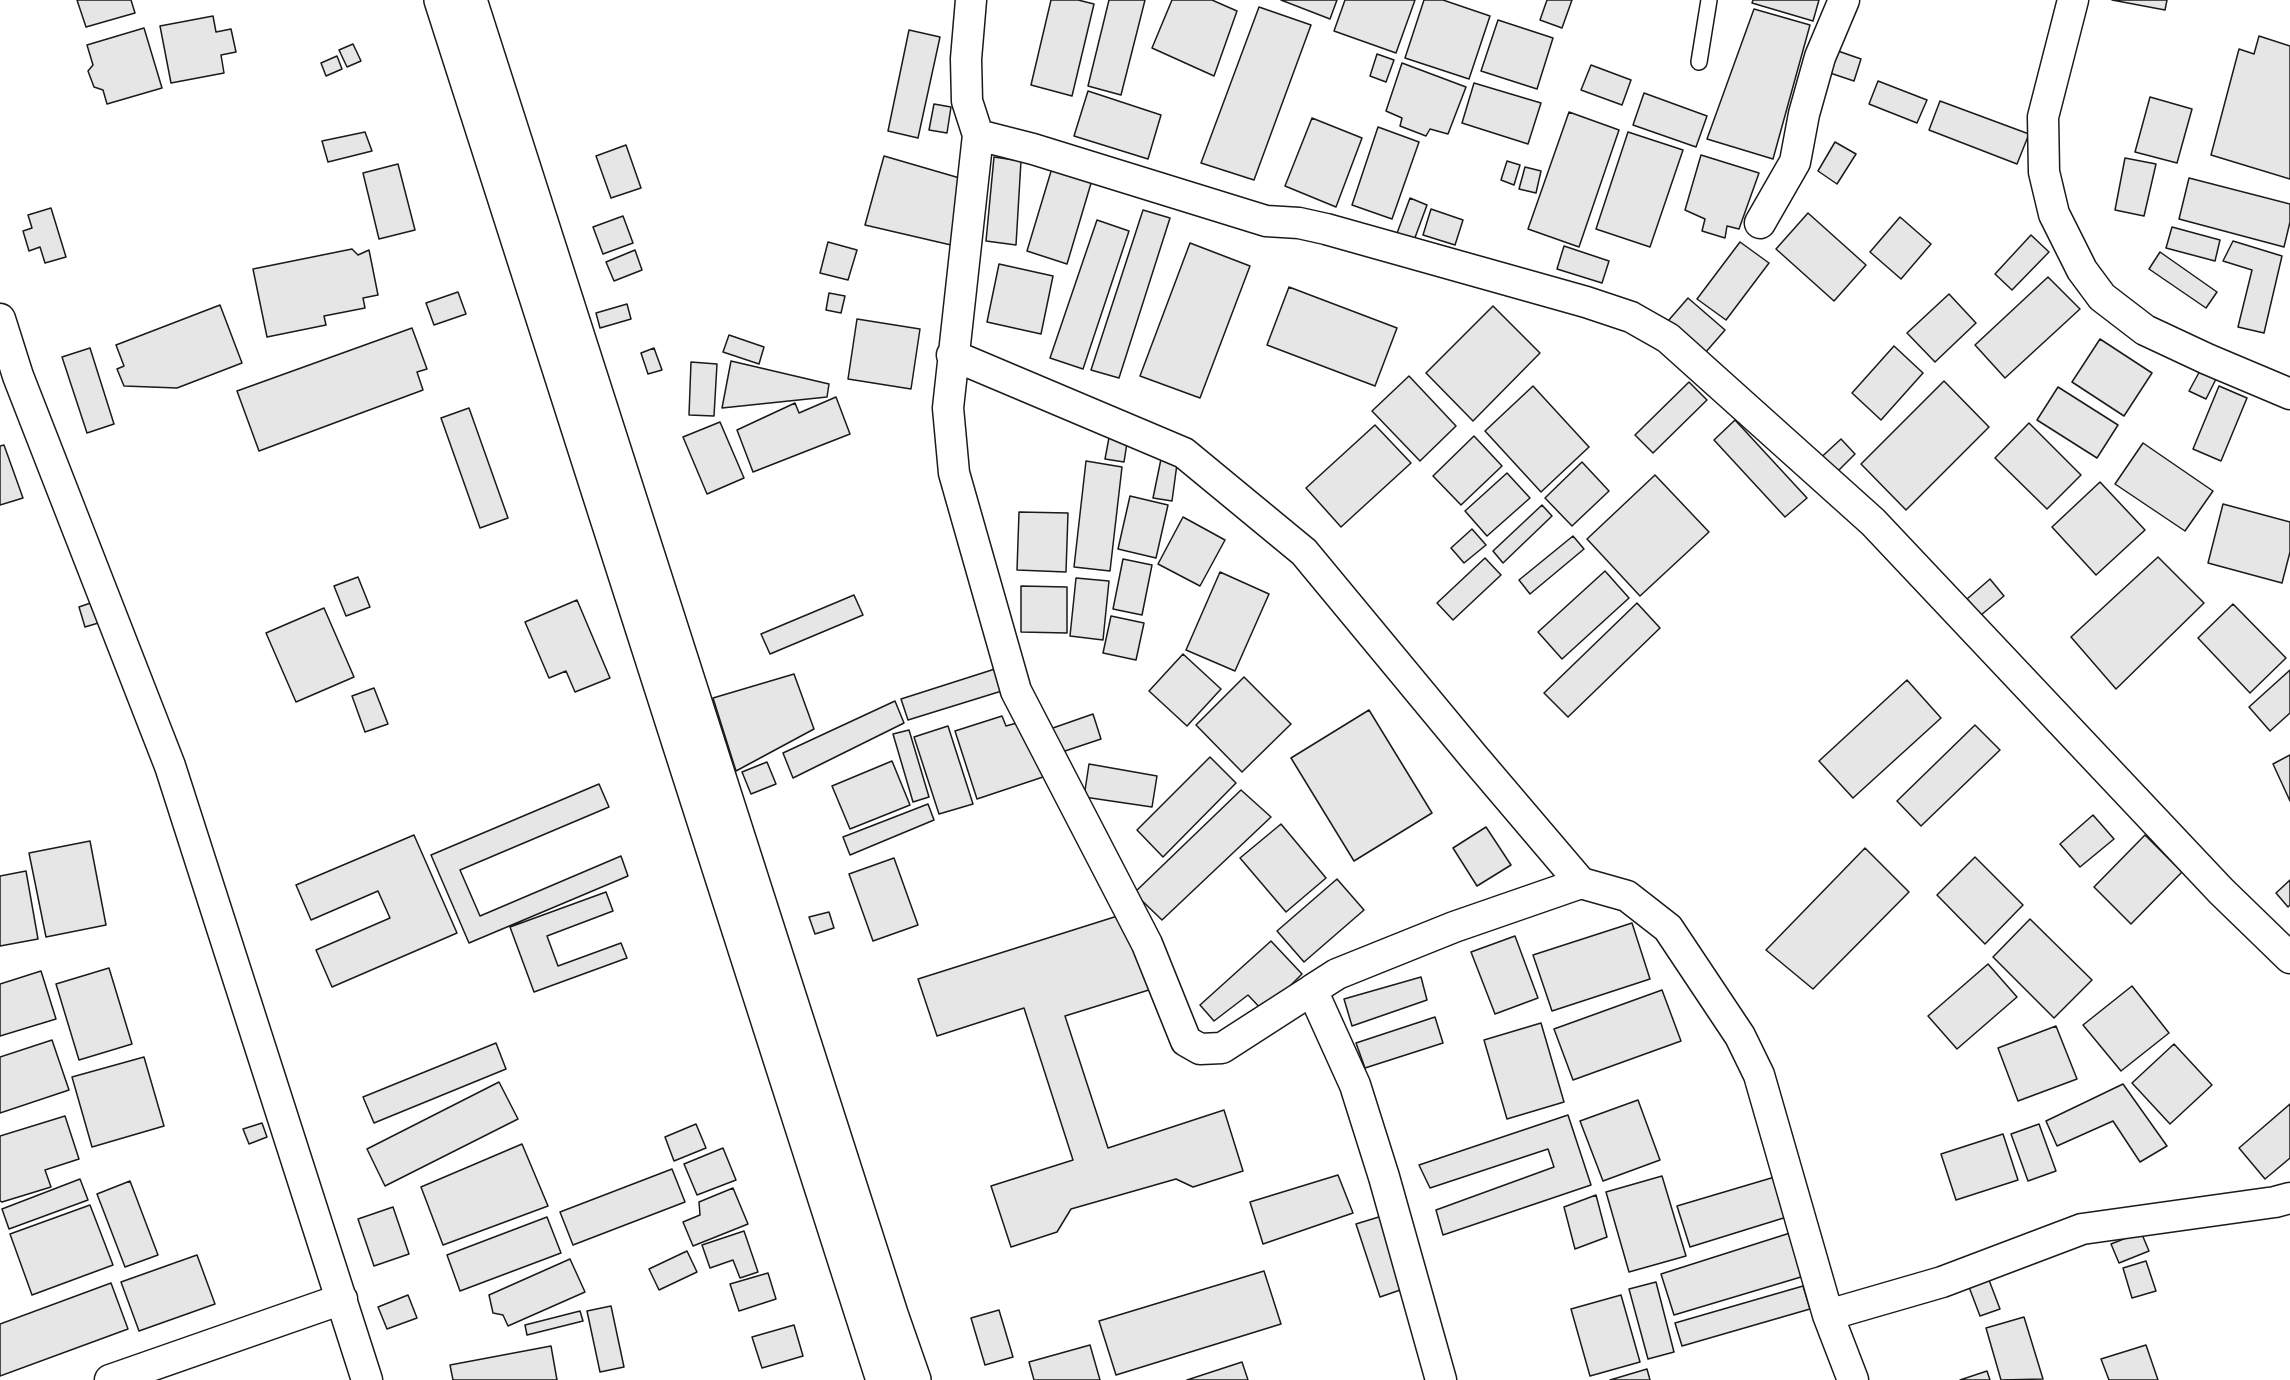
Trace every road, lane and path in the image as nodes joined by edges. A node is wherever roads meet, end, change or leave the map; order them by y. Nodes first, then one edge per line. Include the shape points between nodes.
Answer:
1 (441, 0) edge
2 (470, 0) edge
3 (971, 0) edge
4 (1709, 0) edge
5 (1844, 0) edge
6 (2073, 0) edge
7 (1699, 62) dead end
8 (978, 135) junction
9 (1761, 223) dead end
10 (0, 319) edge
11 (952, 356) junction
12 (2290, 394) edge
13 (644, 588) junction
14 (1581, 883) junction
15 (2290, 958) edge
16 (1312, 990) junction
17 (2290, 1198) edge
18 (342, 1299) junction
19 (1828, 1315) junction
20 (110, 1380) edge
21 (367, 1380) edge
22 (883, 1380) edge
23 (914, 1380) edge
24 (1441, 1380) edge
25 (1853, 1380) edge

1 - 13 main road
2 - 13 main road
3 - 8 street via 967,101
4 - 7 lane
5 - 9 street via 1820,57 1795,162
6 - 12 street via 2043,117 2044,172 2054,214 2082,270 2102,297 2145,330
8 - 11 street
8 - 15 street via 1266,220 1326,229 1586,302 1631,316 1668,338 1873,522 2221,891
10 - 18 street via 18,376 170,766
11 - 14 street via 1184,453 1304,552
11 - 16 street via 948,408 954,473 1016,691 1147,944 1186,1041 1200,1049 1222,1048
13 - 22 main road
13 - 23 main road
14 - 16 street via 1358,965
14 - 19 street via 1626,896 1668,928 1740,1036 1759,1075
16 - 24 street via 1355,1085
17 - 19 street via 2082,1229 1942,1282
18 - 20 street
18 - 21 street
19 - 25 street

